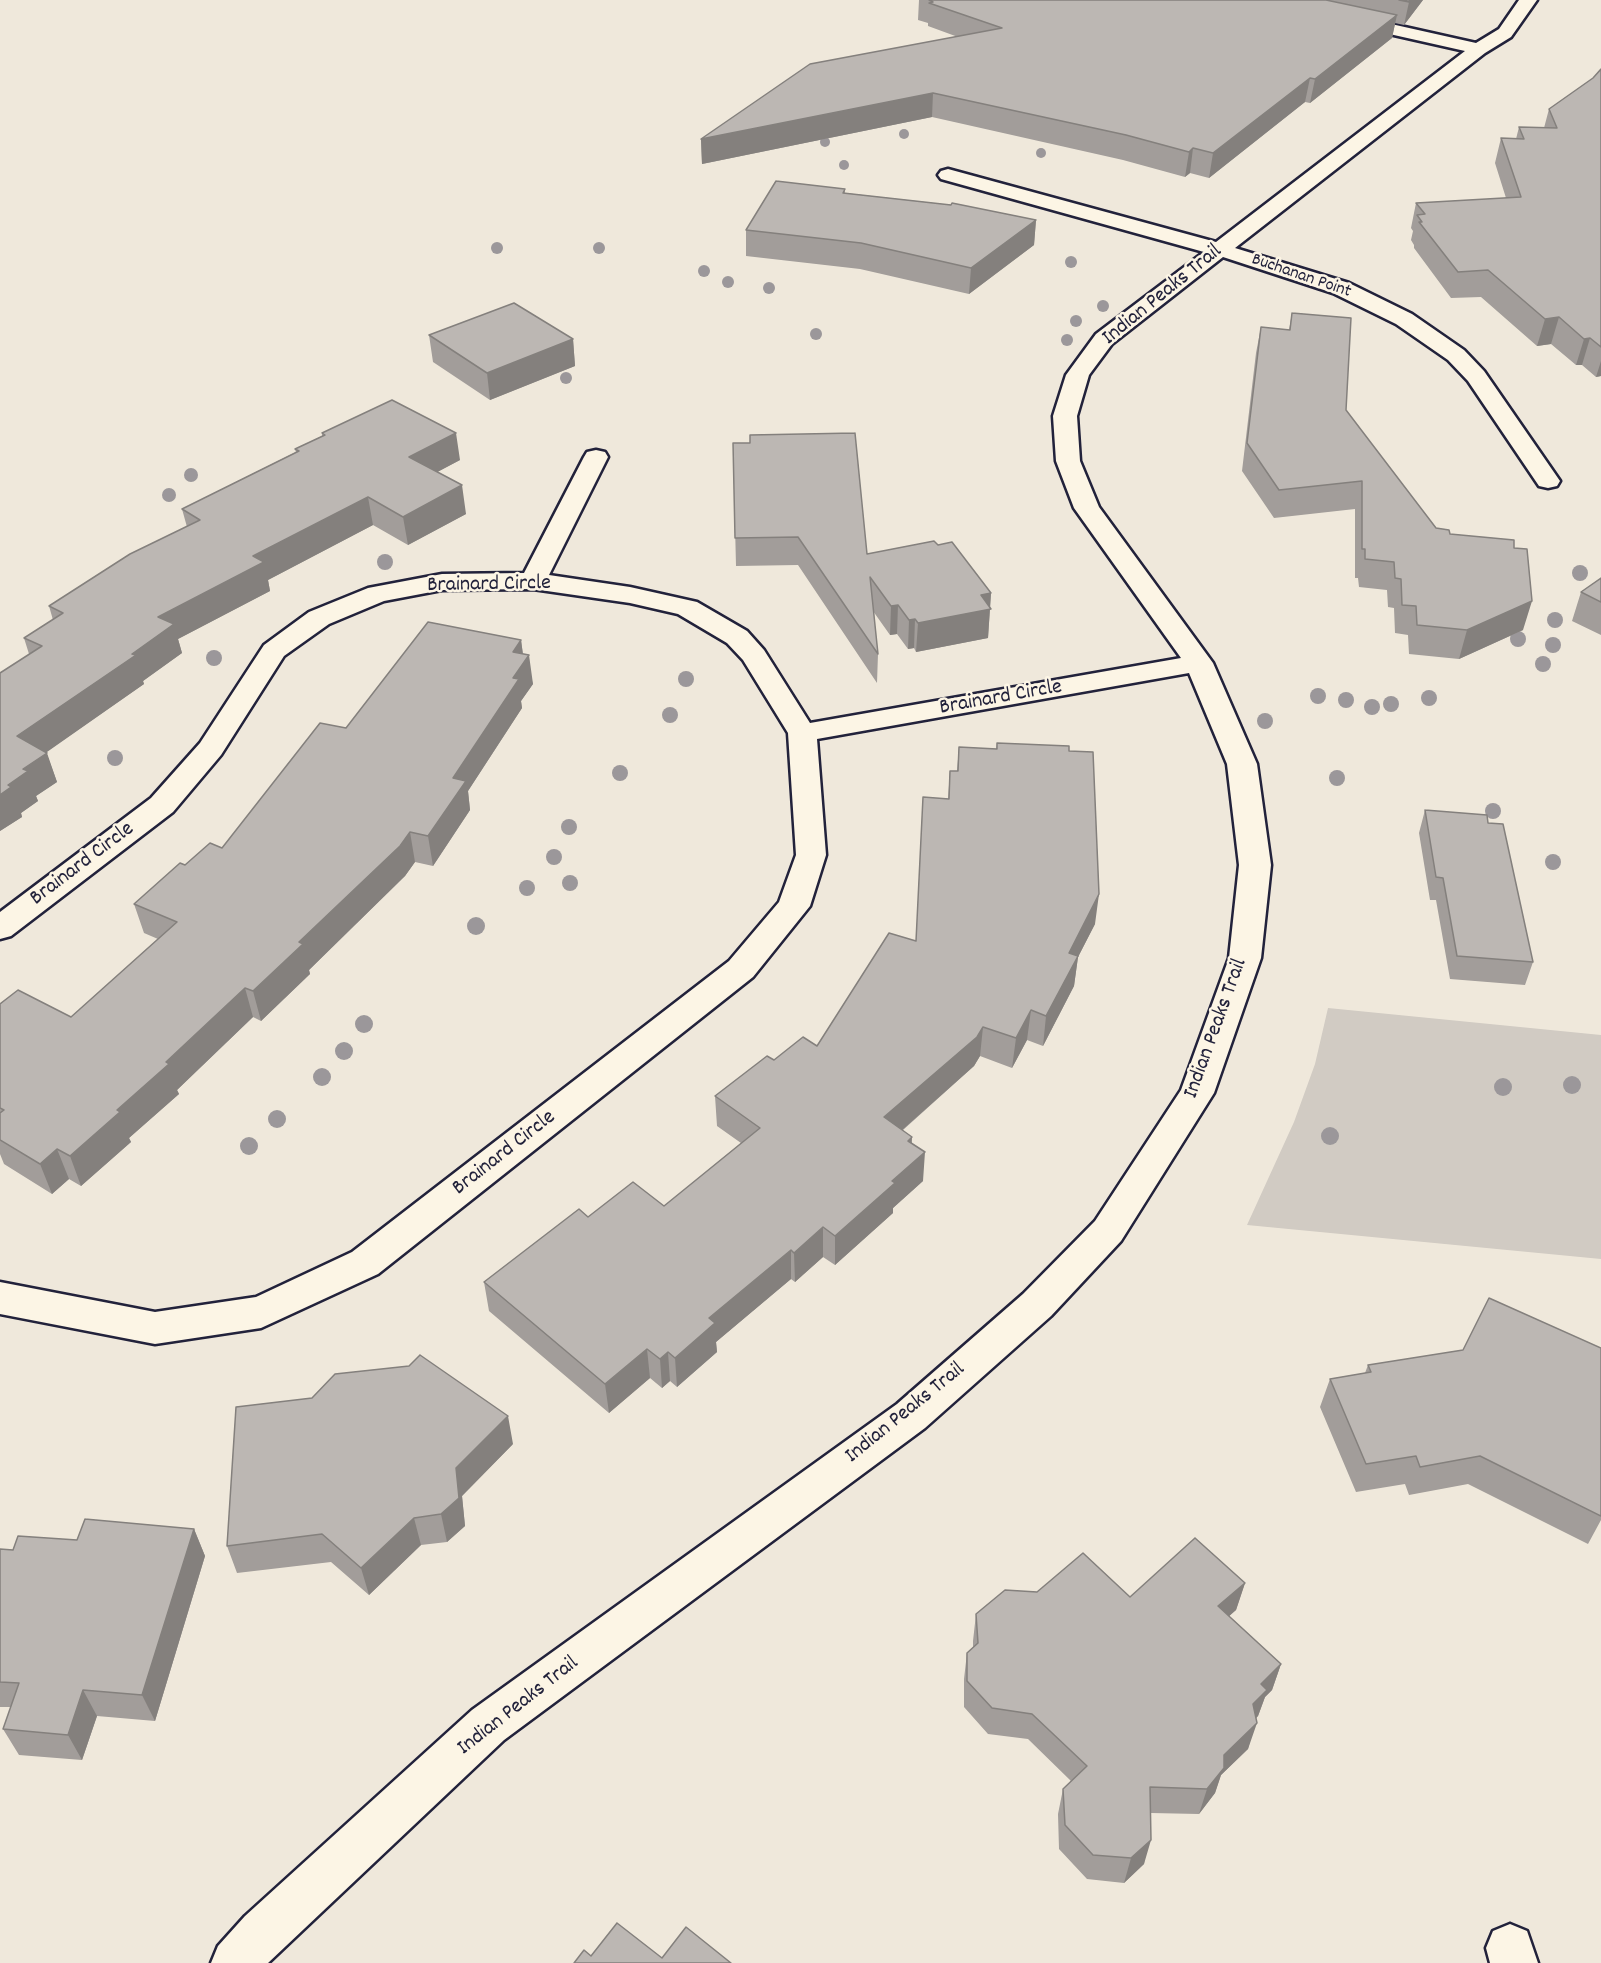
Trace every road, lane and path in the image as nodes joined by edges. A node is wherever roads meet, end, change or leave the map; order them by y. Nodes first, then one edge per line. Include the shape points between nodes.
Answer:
1 (1528, 0) edge
2 (1336, 17) edge
3 (1479, 50) junction
4 (948, 175) dead end
5 (1221, 250) junction
6 (596, 457) dead end
7 (1548, 481) dead end
8 (533, 581) junction
9 (1199, 663) junction
10 (802, 733) junction
11 (0, 928) edge
12 (0, 1298) edge
13 (235, 1963) edge

1 - 3 street, Indian Peaks Trail via 1505,33
2 - 3 street
3 - 5 street, Indian Peaks Trail
4 - 5 street, Buchanan Point
5 - 7 street, Buchanan Point via 1341,288 1412,325 1476,376
5 - 9 street, Indian Peaks Trail via 1104,339 1078,375 1065,416 1068,461 1087,508
6 - 8 street
8 - 10 street, Brainard Circle via 687,608 737,637 754,656
8 - 11 street, Brainard Circle via 442,582 377,594 319,618 274,651 211,749 162,805
9 - 10 street, Brainard Circle
9 - 13 street, Indian Peaks Trail via 1242,764 1255,865 1245,958 1197,1093 1108,1231 1037,1305 911,1416 489,1725 262,1933
10 - 12 street, Brainard Circle via 811,855 794,906 741,969 365,1263 261,1312 155,1328

